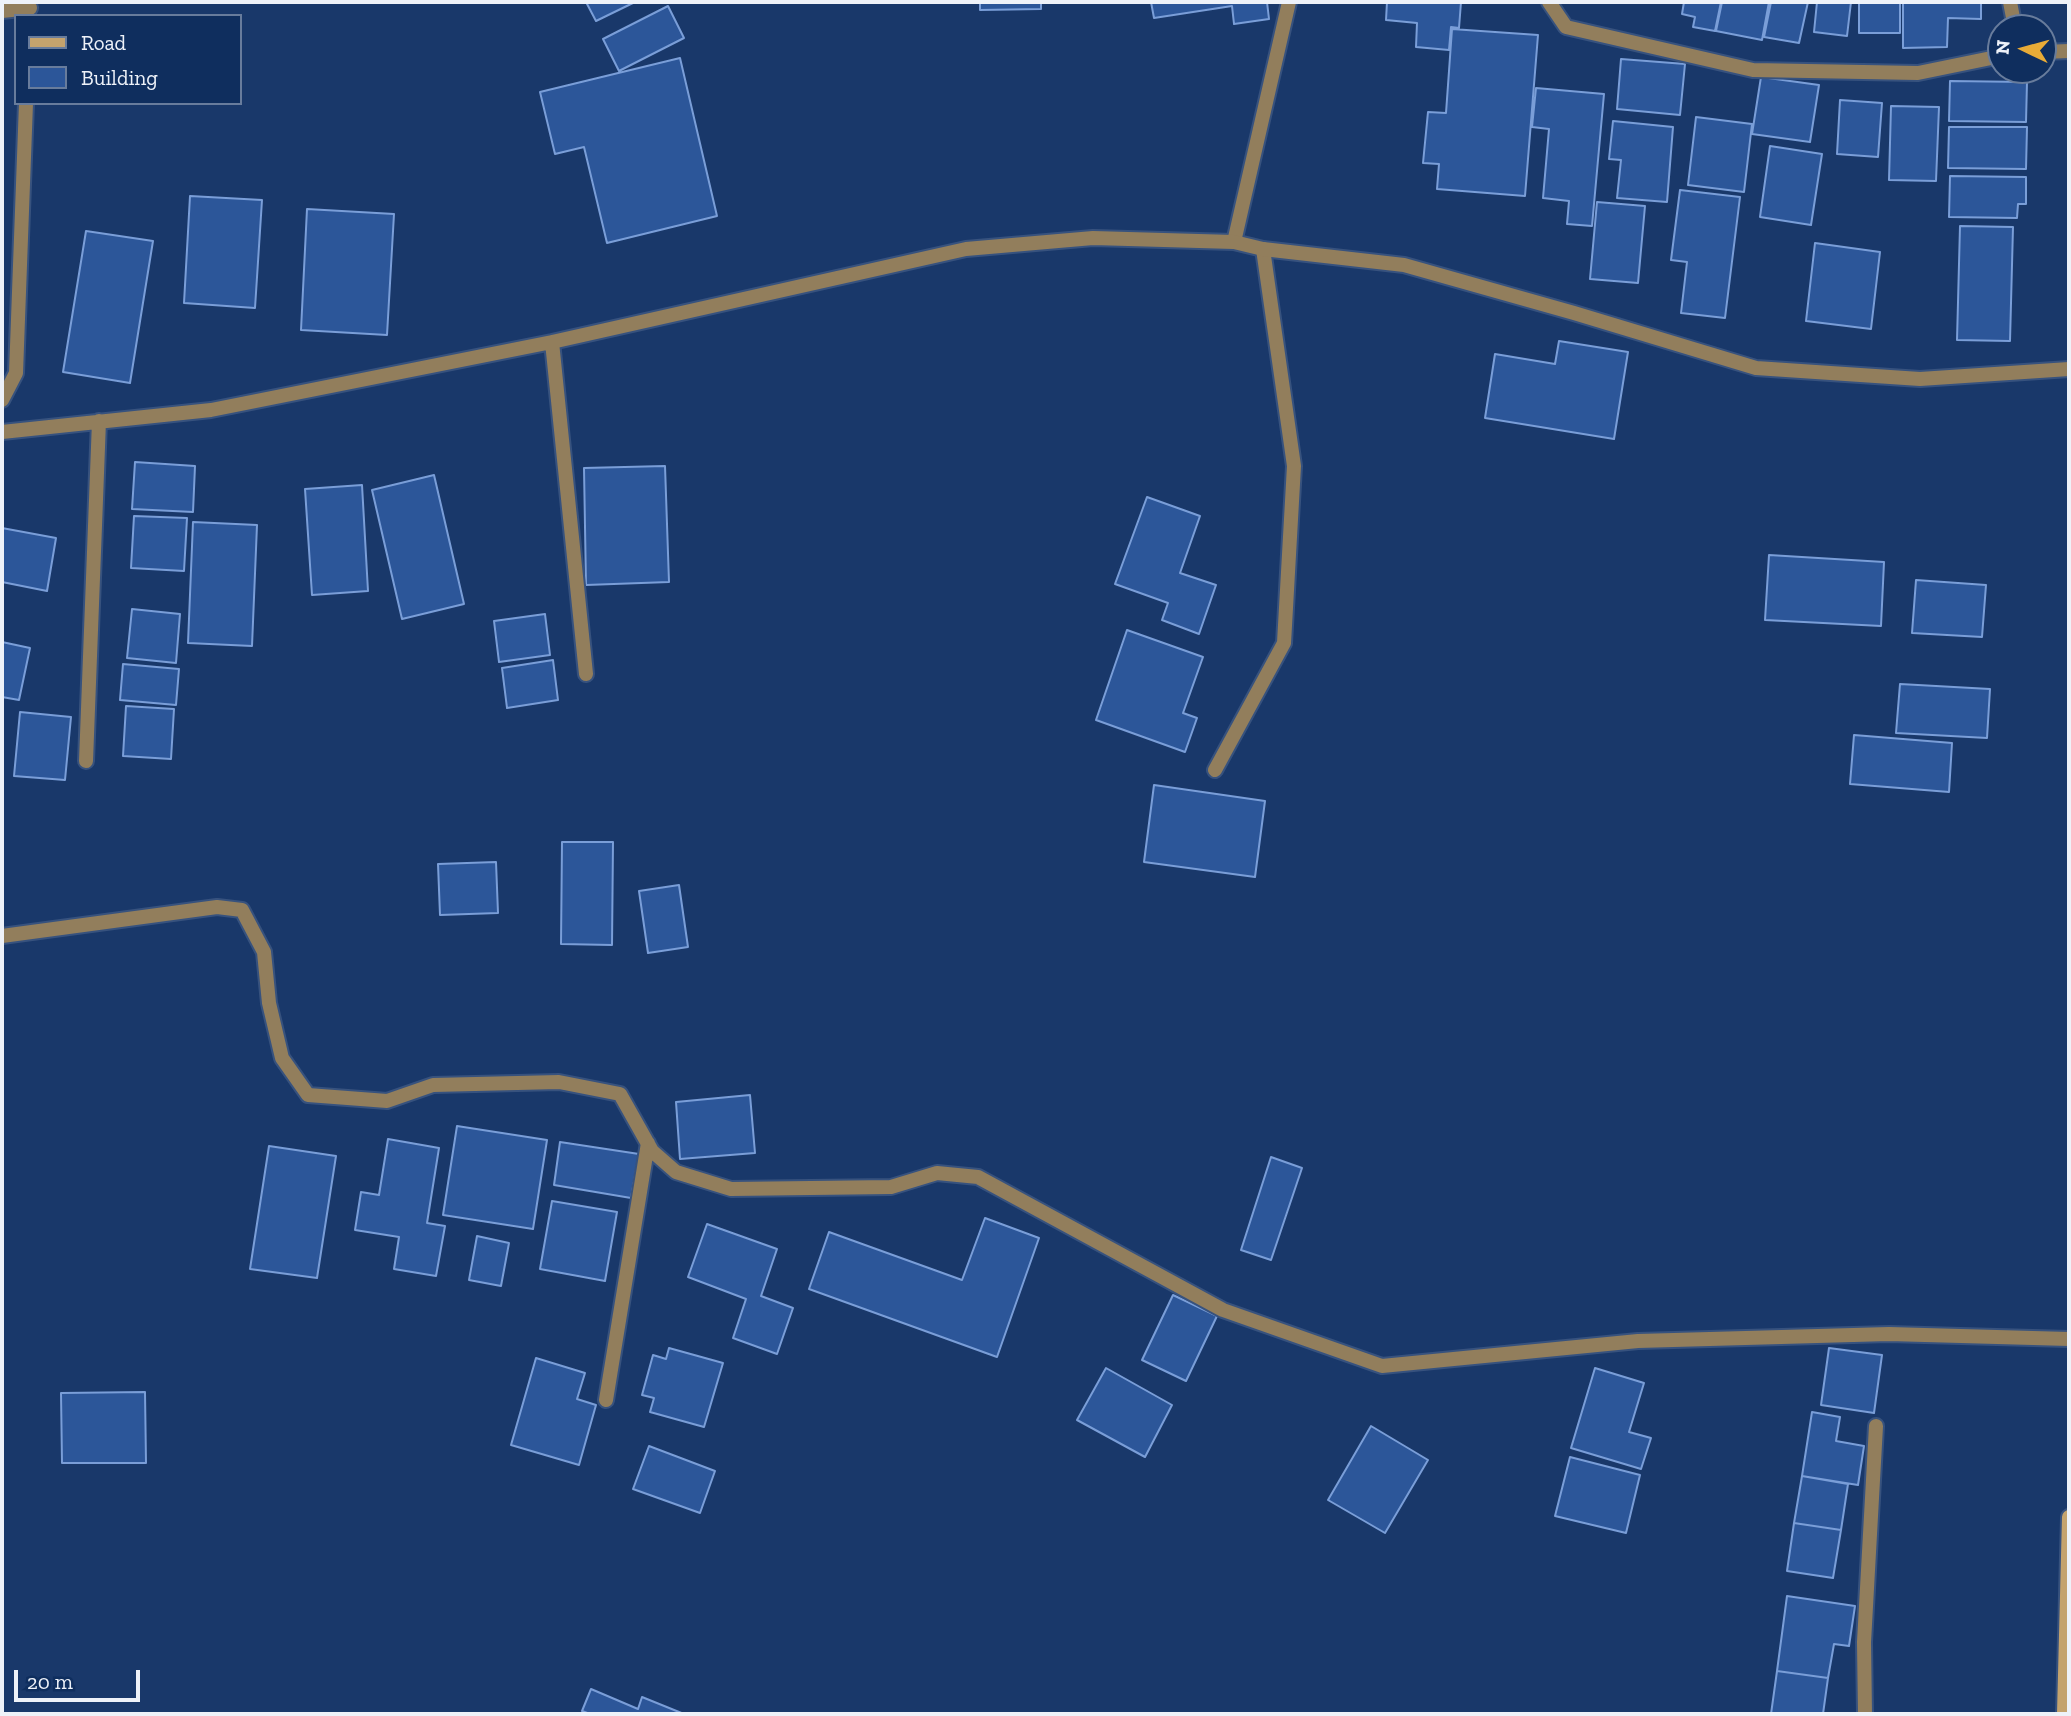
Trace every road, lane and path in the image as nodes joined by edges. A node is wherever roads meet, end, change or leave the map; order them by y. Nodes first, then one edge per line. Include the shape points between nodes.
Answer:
1 (1289, 2) edge
2 (1549, 2) edge
3 (30, 9) edge
4 (2, 11) edge
5 (1987, 59) edge
6 (26, 105) edge
7 (1234, 243) junction
8 (1263, 249) junction
9 (552, 342) junction
10 (2069, 369) edge
11 (2, 400) edge
12 (99, 421) junction
13 (2, 432) edge
14 (586, 674) dead end
15 (86, 761) dead end
16 (1215, 769) dead end
17 (2, 936) edge
18 (648, 1143) junction
19 (2069, 1339) edge
20 (606, 1401) dead end
21 (1876, 1426) dead end
22 (2069, 1517) edge
23 (1865, 1714) edge
24 (2064, 1714) edge

1 - 7 street
2 - 5 street via 1566,27 1753,70 1919,73
3 - 4 street
6 - 11 street via 16,373
7 - 8 street
7 - 9 street via 1093,238 966,248
8 - 10 street via 1404,265 1756,368 1920,379
8 - 16 street via 1294,466 1284,643
9 - 12 street via 211,410
9 - 14 street
12 - 13 street
12 - 15 street
17 - 18 street via 217,907 242,910 264,952 269,1003 282,1058 307,1095 387,1101 433,1085 559,1082 620,1094
18 - 19 street via 676,1172 731,1189 891,1187 937,1173 978,1177 1223,1310 1382,1366 1637,1342 1889,1334
18 - 20 street
21 - 23 street via 1864,1642
22 - 24 street

